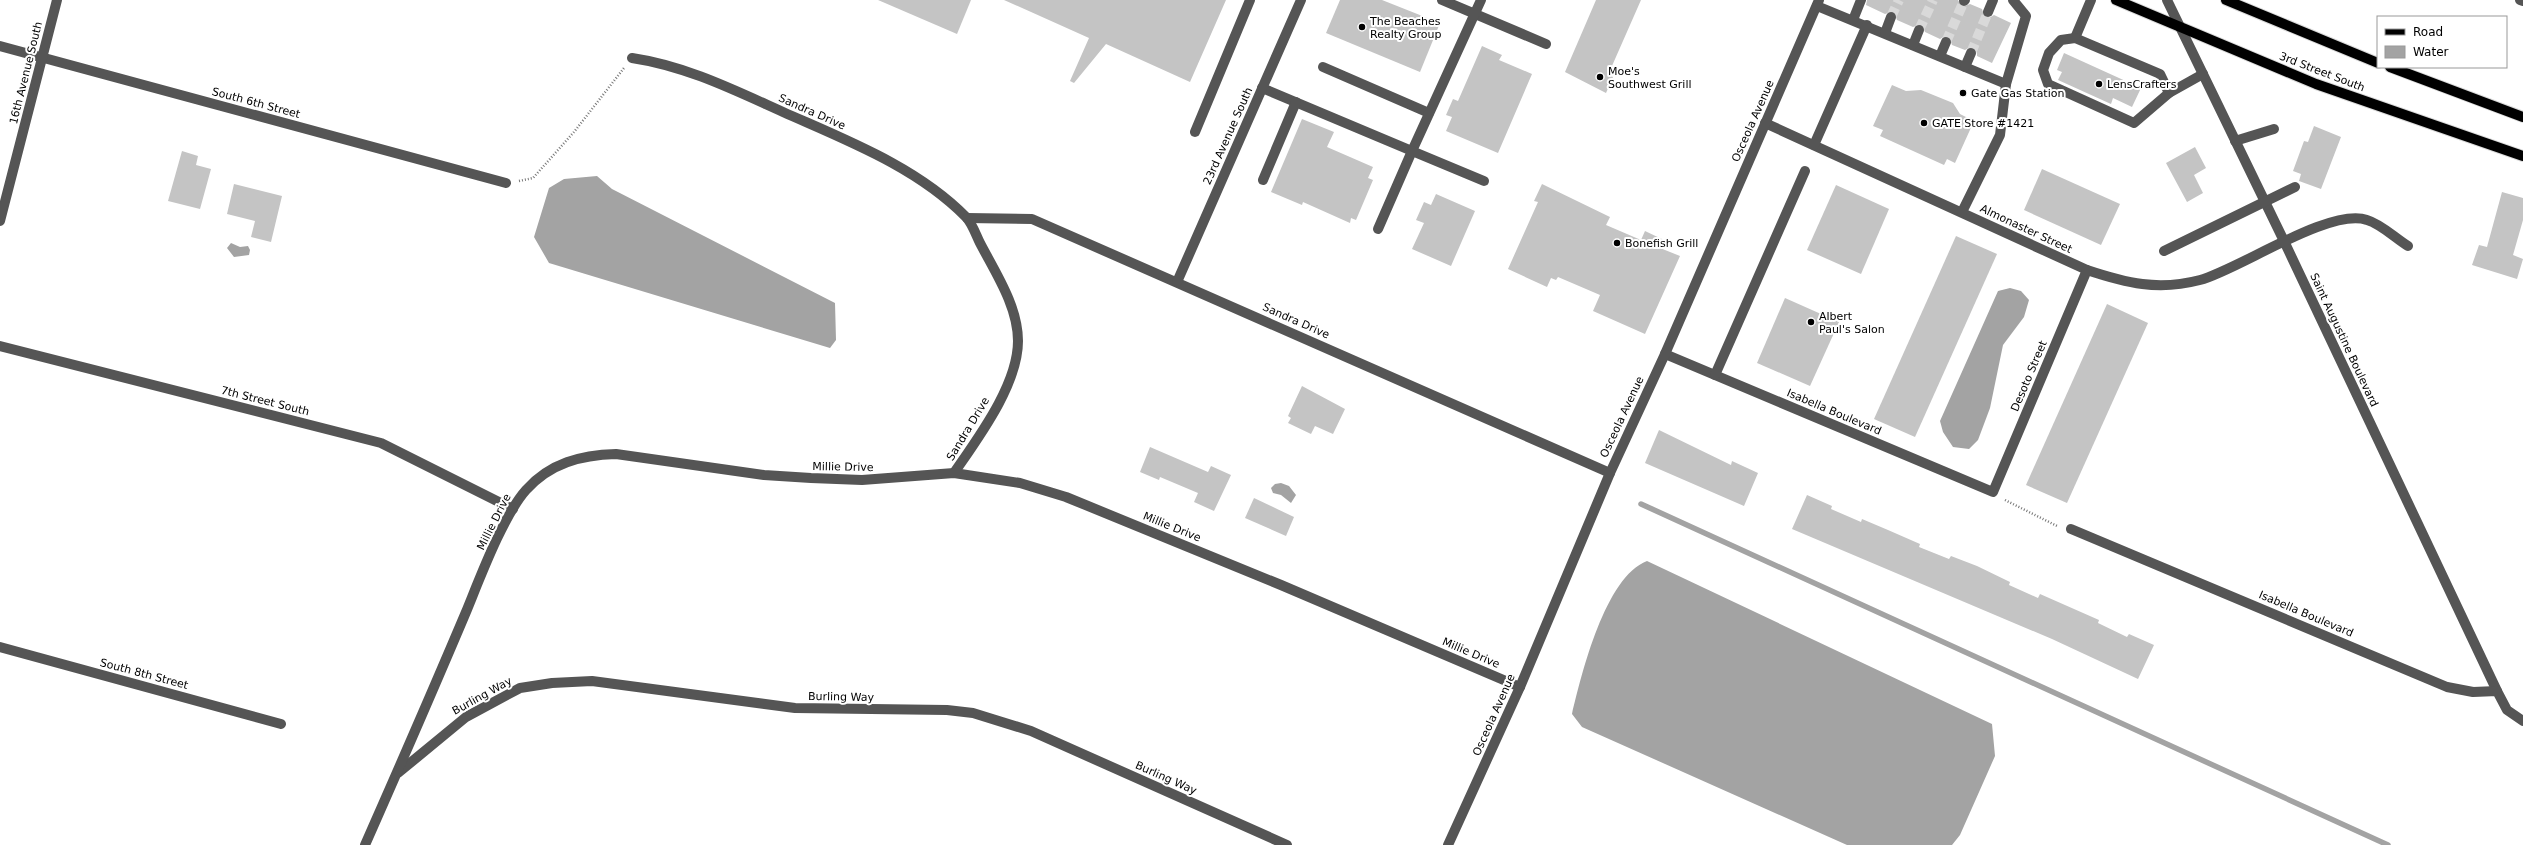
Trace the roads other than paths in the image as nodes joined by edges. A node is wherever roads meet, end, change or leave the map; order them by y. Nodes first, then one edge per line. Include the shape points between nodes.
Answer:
1 (57, 0) edge
2 (1250, 0) edge
3 (1301, 0) edge
4 (1442, 0) edge
5 (1481, 0) edge
6 (1861, 0) edge
7 (1993, 0) edge
8 (2013, 0) edge
9 (2090, 0) edge
10 (2116, 0) edge
11 (2167, 0) edge
12 (2226, 0) edge
13 (1818, 3) edge
14 (1988, 12) tunnel mouth
15 (1475, 14) junction
16 (1891, 17) tunnel mouth
17 (1852, 20) junction
18 (1867, 25) junction
19 (2180, 28) junction
20 (1919, 30) tunnel mouth
21 (1885, 33) junction
22 (2075, 38) junction
23 (1946, 42) tunnel mouth
24 (1546, 44) dead end
25 (1913, 45) junction
26 (0, 46) edge
27 (1971, 53) tunnel mouth
28 (1940, 56) junction
29 (43, 57) junction
30 (632, 58) road end
31 (2377, 62) edge
32 (1323, 66) dead end
33 (1965, 67) junction
34 (2393, 68) edge
35 (2203, 74) junction
36 (2006, 84) junction
37 (1262, 88) junction
38 (2169, 93) junction
39 (1296, 102) junction
40 (1429, 112) junction
41 (2523, 117) edge
42 (1765, 123) junction
43 (2274, 128) dead end
44 (1195, 132) dead end
45 (2235, 141) junction
46 (1814, 145) junction
47 (1412, 150) junction
48 (2523, 156) edge
49 (1805, 171) dead end
50 (1263, 180) dead end
51 (1484, 181) dead end
52 (506, 183) road end
53 (2295, 187) dead end
54 (2264, 200) junction
55 (1962, 212) junction
56 (967, 218) junction
57 (0, 221) edge
58 (1378, 229) dead end
59 (2284, 241) junction
60 (2408, 246) dead end
61 (2164, 251) dead end
62 (2087, 270) junction
63 (1177, 282) junction
64 (0, 346) edge
65 (1665, 354) junction
66 (1715, 375) junction
67 (954, 473) junction
68 (1610, 474) junction
69 (1993, 492) joint
70 (513, 509) junction
71 (2072, 529) road end
72 (0, 647) edge
73 (1520, 687) junction
74 (2498, 691) junction
75 (2523, 721) edge
76 (281, 724) dead end
77 (397, 774) junction
78 (365, 845) edge
79 (1287, 845) edge
80 (1448, 845) edge

1 - 29 street, 16th Avenue South
2 - 44 street
3 - 37 street, 23rd Avenue South
4 - 15 street
5 - 15 street
6 - 17 street
7 - 14 street
8 - 36 street via 2026,16
9 - 22 street
10 - 19 main road, 3rd Street South
11 - 19 street, Saint Augustine Boulevard
12 - 31 main road
13 - 17 street
13 - 42 street, Osceola Avenue
15 - 24 street
15 - 40 street
16 - 21 street
17 - 18 street
18 - 21 street
18 - 46 street
19 - 35 street, Saint Augustine Boulevard
19 - 48 main road, 3rd Street South via 2316,84
20 - 25 street
21 - 25 street
22 - 38 street via 2160,74
22 - 38 street via 2061,40 2049,53 2043,70 2048,84 2134,123
23 - 28 street
25 - 28 street
26 - 29 street, South 6th Street
27 - 33 street
28 - 33 street
29 - 52 street, South 6th Street
29 - 57 street, 16th Avenue South
30 - 56 street, Sandra Drive via 658,62 704,77 846,140 938,192
32 - 40 street
33 - 36 street
34 - 41 main road
35 - 38 street
35 - 45 street, Saint Augustine Boulevard
36 - 55 street via 2000,135
37 - 39 street
37 - 63 street, 23rd Avenue South
39 - 47 street
39 - 50 street
40 - 47 street
42 - 46 street, Almonaster Street
42 - 65 street, Osceola Avenue
43 - 45 street
45 - 54 street, Saint Augustine Boulevard
46 - 55 street, Almonaster Street
47 - 51 street
47 - 58 street
49 - 66 street
53 - 54 street
54 - 59 street, Saint Augustine Boulevard
54 - 61 street
55 - 62 street, Almonaster Street
56 - 63 street, Sandra Drive via 1032,219
56 - 67 street, Sandra Drive via 1006,294 1018,340 1015,363 995,408
59 - 60 street, Almonaster Street via 2335,222 2366,219
59 - 62 street, Almonaster Street via 2200,280 2162,285 2129,284
59 - 74 street, Saint Augustine Boulevard
62 - 69 street, Desoto Street
63 - 68 street, Sandra Drive
64 - 70 street, 7th Street South via 381,443
65 - 66 street, Isabella Boulevard
65 - 68 street, Osceola Avenue
66 - 69 street, Isabella Boulevard
67 - 70 street, Millie Drive via 862,480 811,478 764,475 616,454 592,455 562,464 540,476
67 - 73 street, Millie Drive via 1020,483 1066,497
68 - 73 street, Osceola Avenue
70 - 77 street, Millie Drive via 483,572
71 - 74 street, Isabella Boulevard via 2447,687 2473,692
72 - 76 street, South 8th Street
73 - 80 street, Osceola Avenue
74 - 75 street via 2507,710
77 - 78 street, Millie Drive
77 - 79 street, Burling Way via 466,717 520,688 592,681 795,708 947,710 973,713 1031,731

